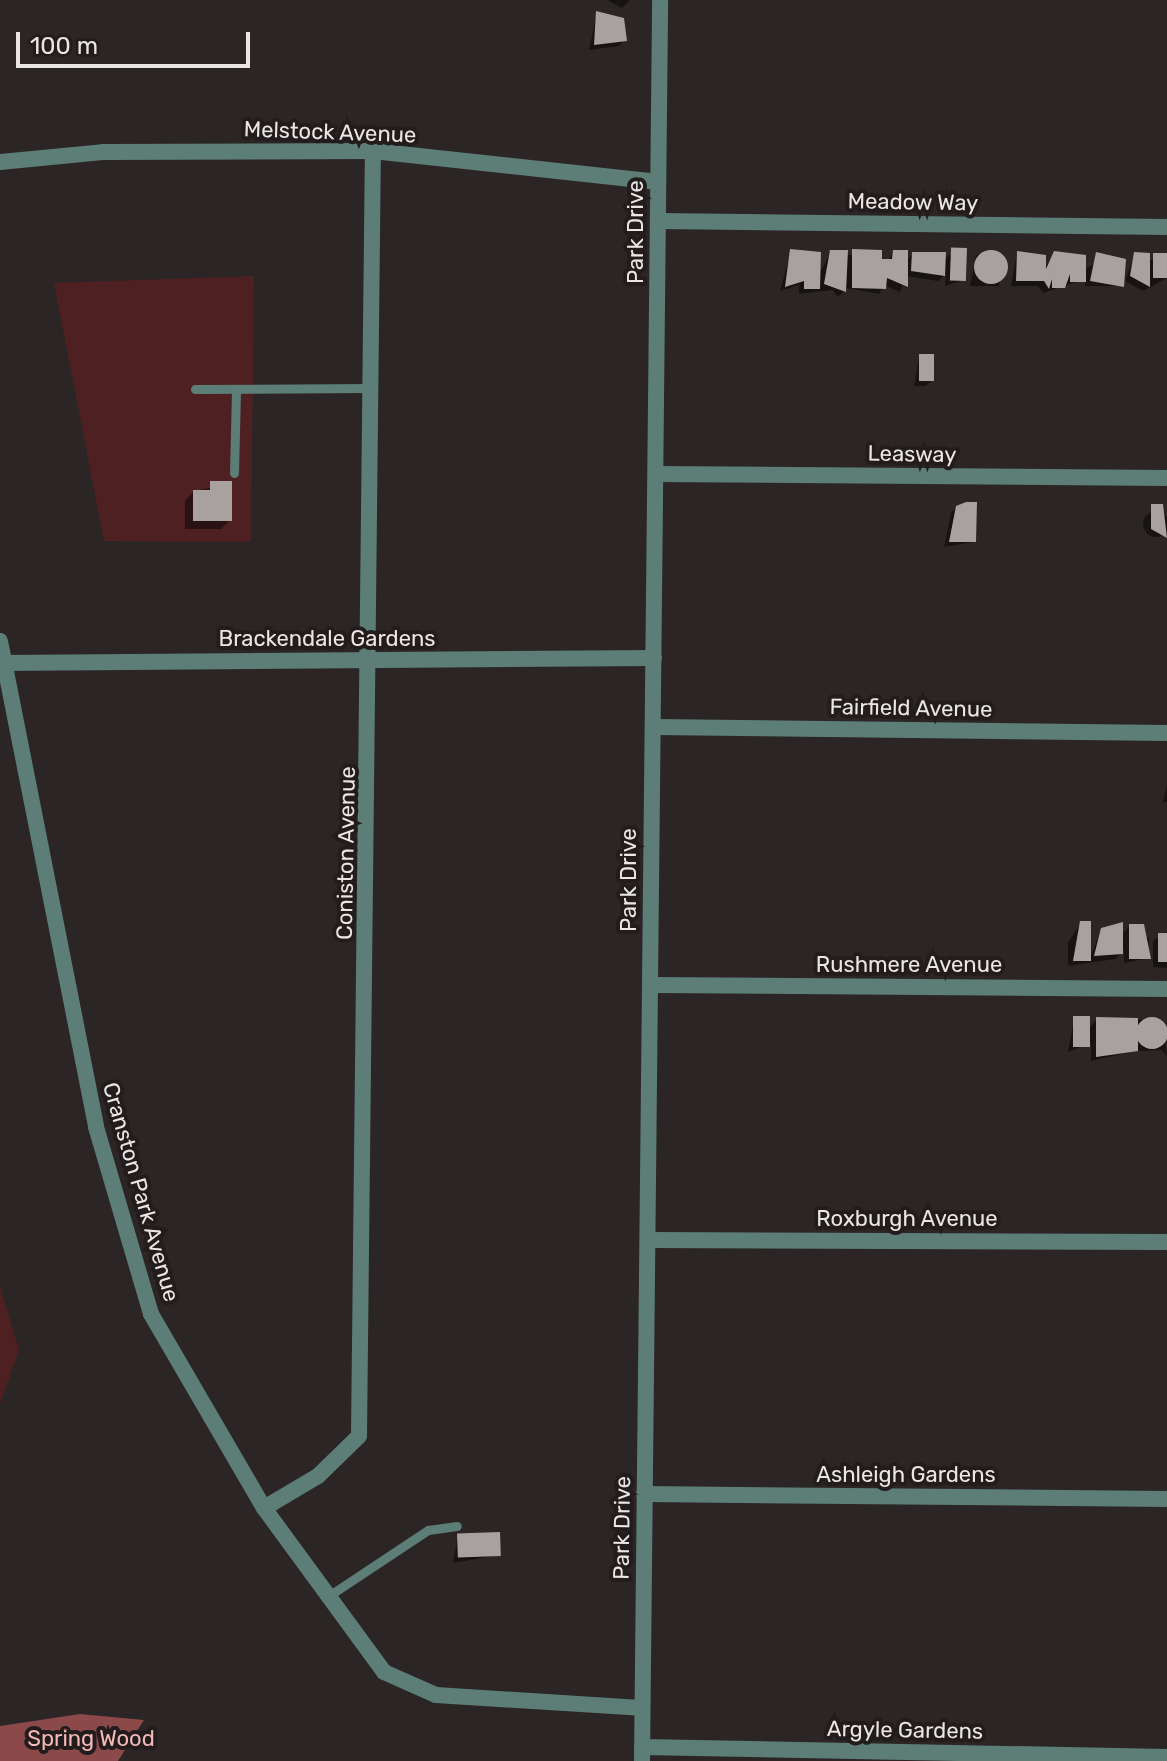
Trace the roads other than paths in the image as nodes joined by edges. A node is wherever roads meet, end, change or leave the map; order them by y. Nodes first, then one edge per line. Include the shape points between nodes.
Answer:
1 (660, 0) edge
2 (373, 151) junction
3 (0, 162) edge
4 (658, 182) junction
5 (659, 221) junction
6 (1167, 227) edge
7 (371, 388) junction
8 (195, 389) dead end
9 (236, 389) junction
10 (234, 473) dead end
11 (656, 474) junction
12 (1167, 478) edge
13 (0, 641) edge
14 (654, 658) junction
15 (2, 662) edge
16 (371, 662) junction
17 (654, 727) junction
18 (1167, 733) edge
19 (651, 985) junction
20 (1167, 989) edge
21 (648, 1240) junction
22 (1167, 1242) edge
23 (644, 1494) junction
24 (1167, 1499) edge
25 (264, 1508) junction
26 (457, 1526) dead end
27 (330, 1595) junction
28 (641, 1708) junction
29 (642, 1754) edge
30 (1167, 1757) edge

1 - 4 street, Park Drive
2 - 3 street, Melstock Avenue via 103,152
2 - 4 street, Melstock Avenue
2 - 7 street, Coniston Avenue
4 - 5 street, Park Drive
5 - 6 street, Meadow Way
5 - 11 street, Park Drive
7 - 9 lane
7 - 16 street, Coniston Avenue
8 - 9 lane
9 - 10 lane
11 - 12 street, Leasway
11 - 14 street, Park Drive
13 - 15 street, Cranston Park Avenue
14 - 16 street, Brackendale Gardens
14 - 17 street, Park Drive
15 - 16 street, Brackendale Gardens
15 - 25 street, Cranston Park Avenue via 96,1127 151,1314
16 - 25 street, Coniston Avenue via 359,1436 318,1476
17 - 18 street, Fairfield Avenue
17 - 19 street, Park Drive
19 - 20 street, Rushmere Avenue
19 - 21 street, Park Drive
21 - 22 street, Roxburgh Avenue
21 - 23 street, Park Drive
23 - 24 street, Ashleigh Gardens
23 - 28 street, Park Drive
25 - 27 street, Cranston Park Avenue
26 - 27 lane via 428,1530
27 - 28 street, Cranston Park Avenue via 384,1672 436,1695
28 - 29 street, Park Drive
29 - 30 street, Argyle Gardens

